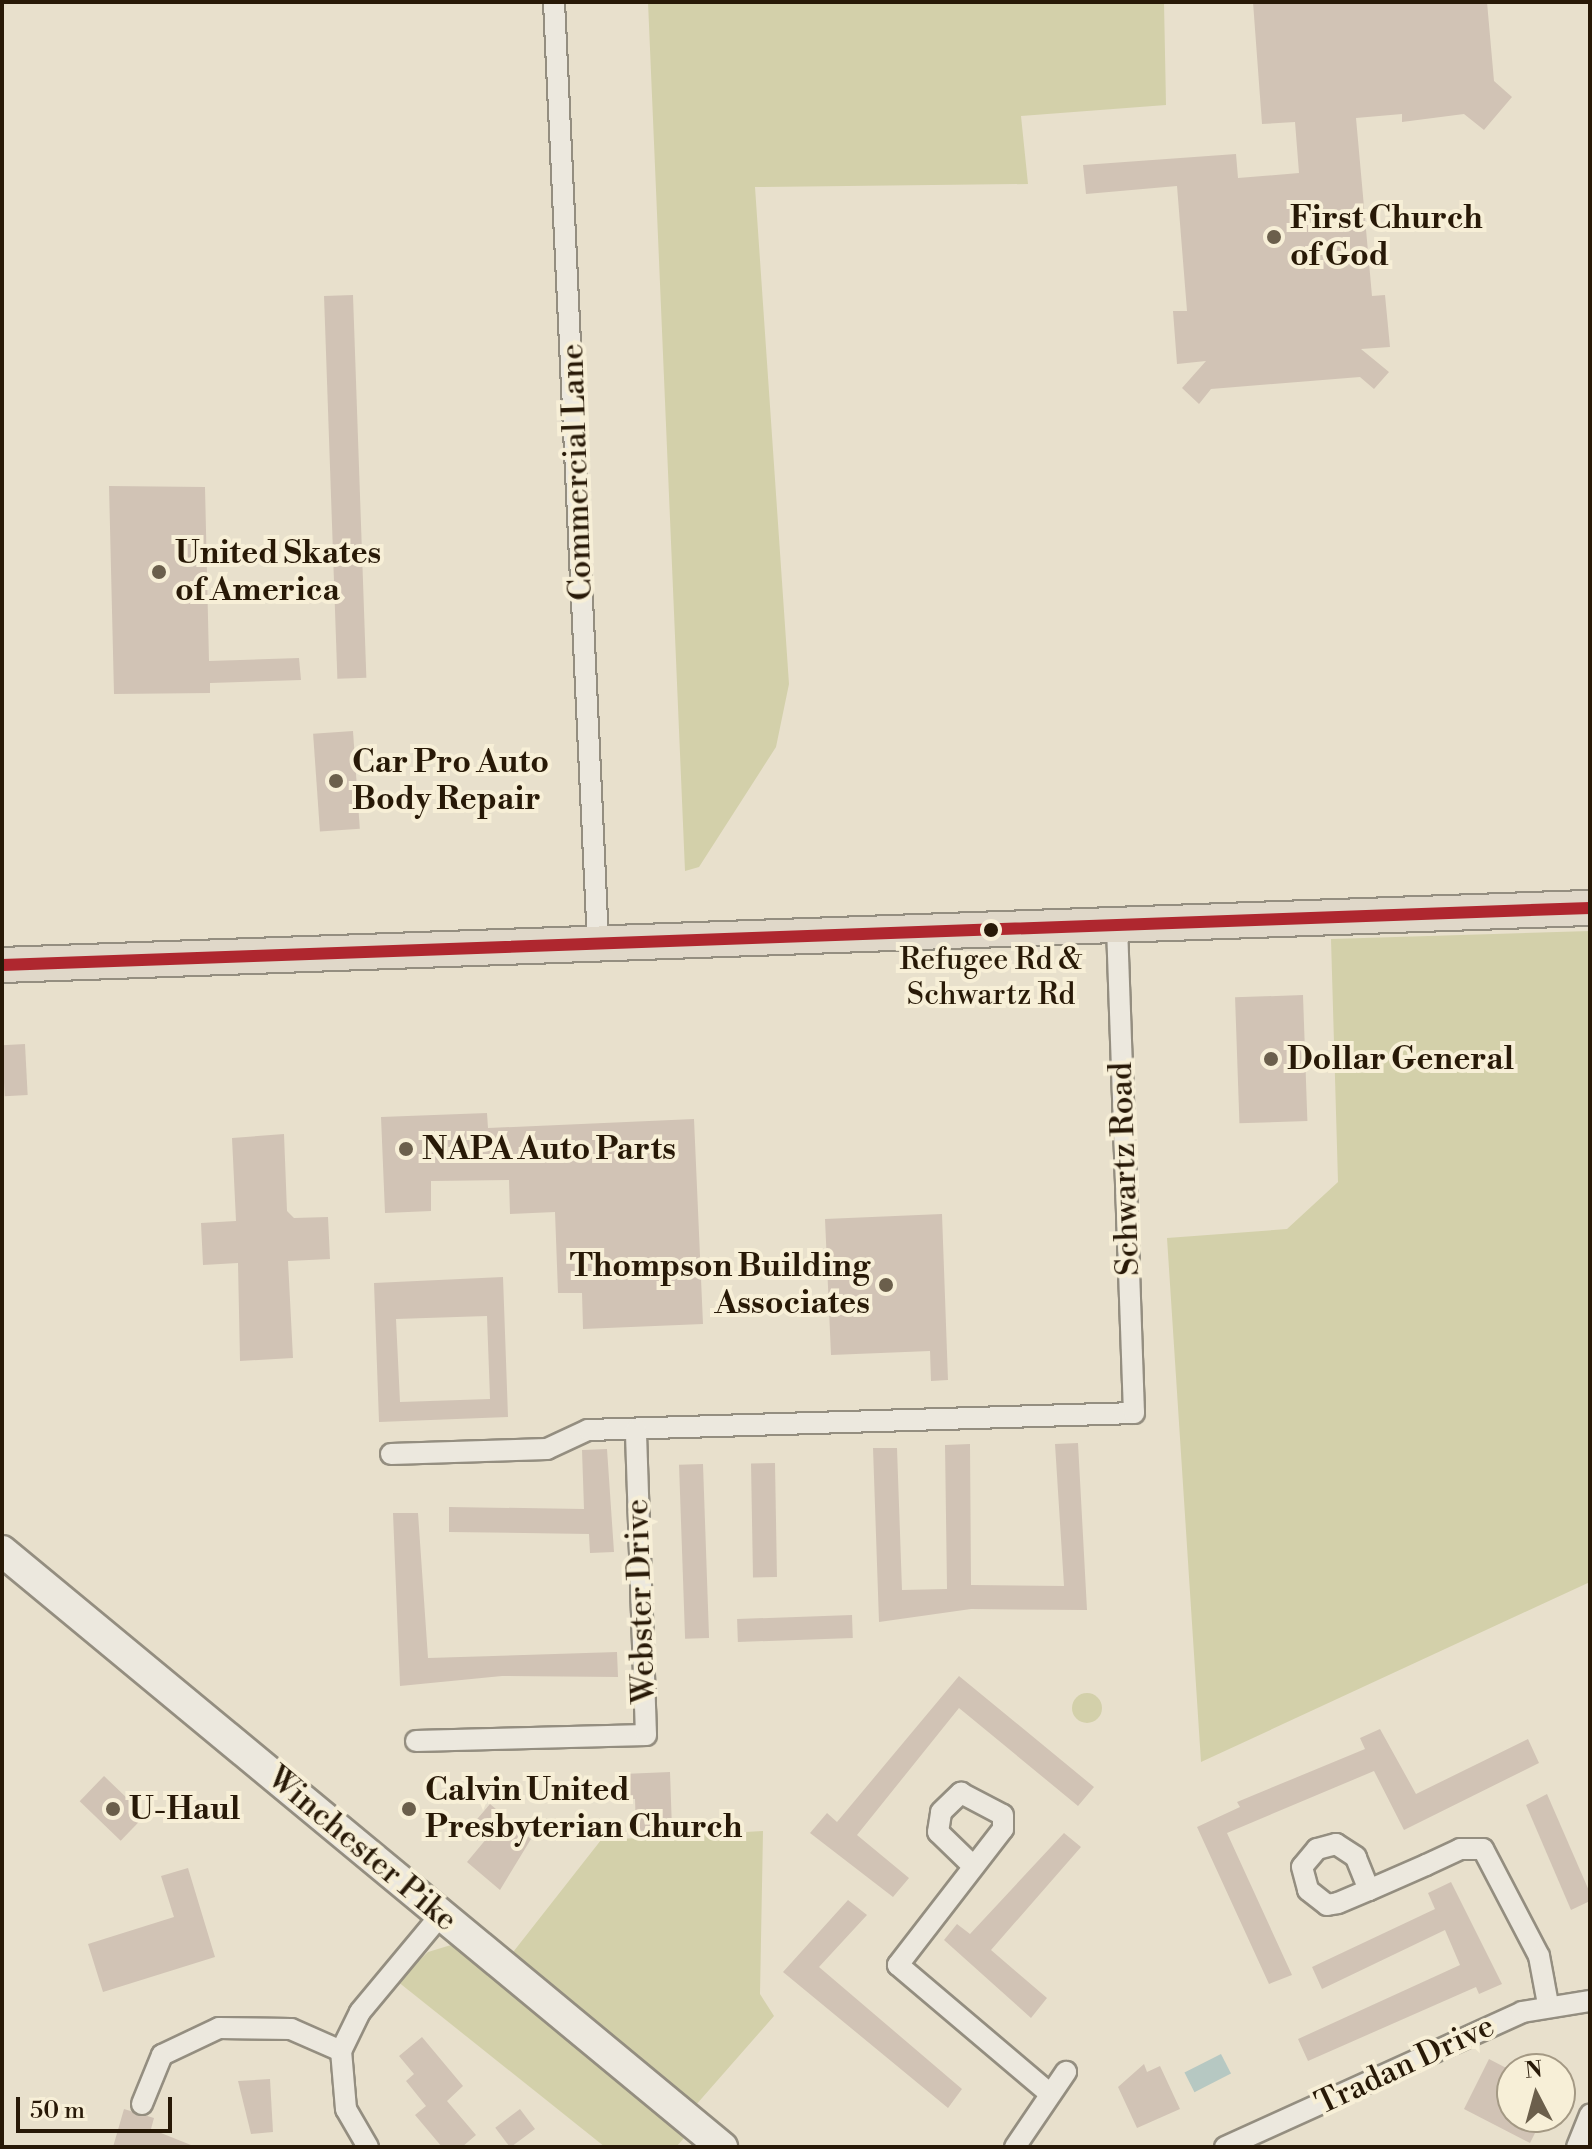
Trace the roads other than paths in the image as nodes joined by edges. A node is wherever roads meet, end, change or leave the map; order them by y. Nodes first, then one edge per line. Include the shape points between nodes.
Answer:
1 (554, 2) edge
2 (1590, 908) edge
3 (1117, 925) junction
4 (598, 942) junction
5 (2, 965) edge
6 (636, 1430) junction
7 (391, 1454) dead end
8 (2, 1551) edge
9 (416, 1741) dead end
10 (972, 1865) dead end
11 (1369, 1890) dead end
12 (440, 1916) junction
13 (1590, 2001) edge
14 (1548, 2004) junction
15 (341, 2051) junction
16 (1066, 2072) dead end
17 (1050, 2094) junction
18 (142, 2104) dead end
19 (1590, 2115) edge
20 (368, 2147) edge
21 (722, 2147) edge
22 (1015, 2147) edge
23 (1225, 2147) edge
24 (1577, 2147) edge

1 - 4 street, Commercial Lane
2 - 3 main road
3 - 4 main road
3 - 6 street, Schwartz Road via 1134,1413
4 - 5 main road
6 - 7 street via 588,1430 547,1449
6 - 9 street, Webster Drive via 646,1735
8 - 12 main road, Winchester Pike
10 - 17 street via 898,1965
11 - 14 street via 1460,1849 1483,1849 1539,1956
12 - 15 street via 360,2012
12 - 21 main road, Winchester Pike
13 - 14 street, Tradan Drive
14 - 23 street, Tradan Drive
15 - 18 street via 291,2029 219,2028 162,2055
15 - 20 street via 346,2109
16 - 17 street
17 - 22 street
19 - 24 street

